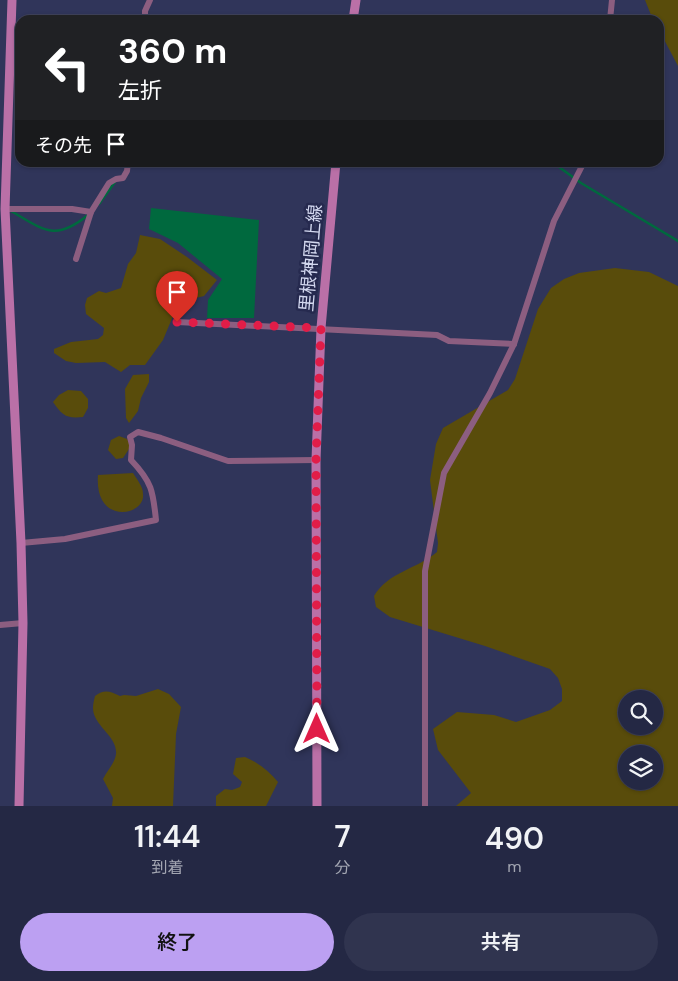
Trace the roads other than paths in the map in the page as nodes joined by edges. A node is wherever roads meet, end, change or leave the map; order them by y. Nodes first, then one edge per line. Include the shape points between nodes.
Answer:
1 (12, 0) edge
2 (150, 0) edge
3 (356, 0) edge
4 (612, 0) edge
5 (145, 15) edge
6 (354, 15) edge
7 (610, 15) edge
8 (127, 167) edge
9 (336, 167) edge
10 (581, 167) edge
11 (5, 209) junction
12 (91, 212) junction
13 (3, 236) edge
14 (76, 259) dead end
15 (177, 322) dead end
16 (321, 328) junction
17 (514, 344) junction
18 (316, 460) junction
19 (21, 543) junction
20 (23, 623) junction
21 (0, 625) edge
22 (19, 806) edge
23 (317, 806) edge
24 (425, 806) edge

1 - 11 street
2 - 5 street
3 - 6 street
4 - 7 street
8 - 12 street via 123,178 109,183
9 - 16 street, 里根神岡上線
10 - 17 street via 554,221
11 - 12 street
11 - 13 street
12 - 14 street
13 - 19 street
15 - 16 street
16 - 17 street via 437,335 449,341
16 - 18 street, 里根神岡上線
17 - 24 street via 444,473 435,517 425,571
18 - 19 street via 228,461 138,432 130,437 131,460 144,473 152,490 156,520 66,539
18 - 23 street, 里根神岡上線
19 - 20 street
20 - 21 street
20 - 22 street

